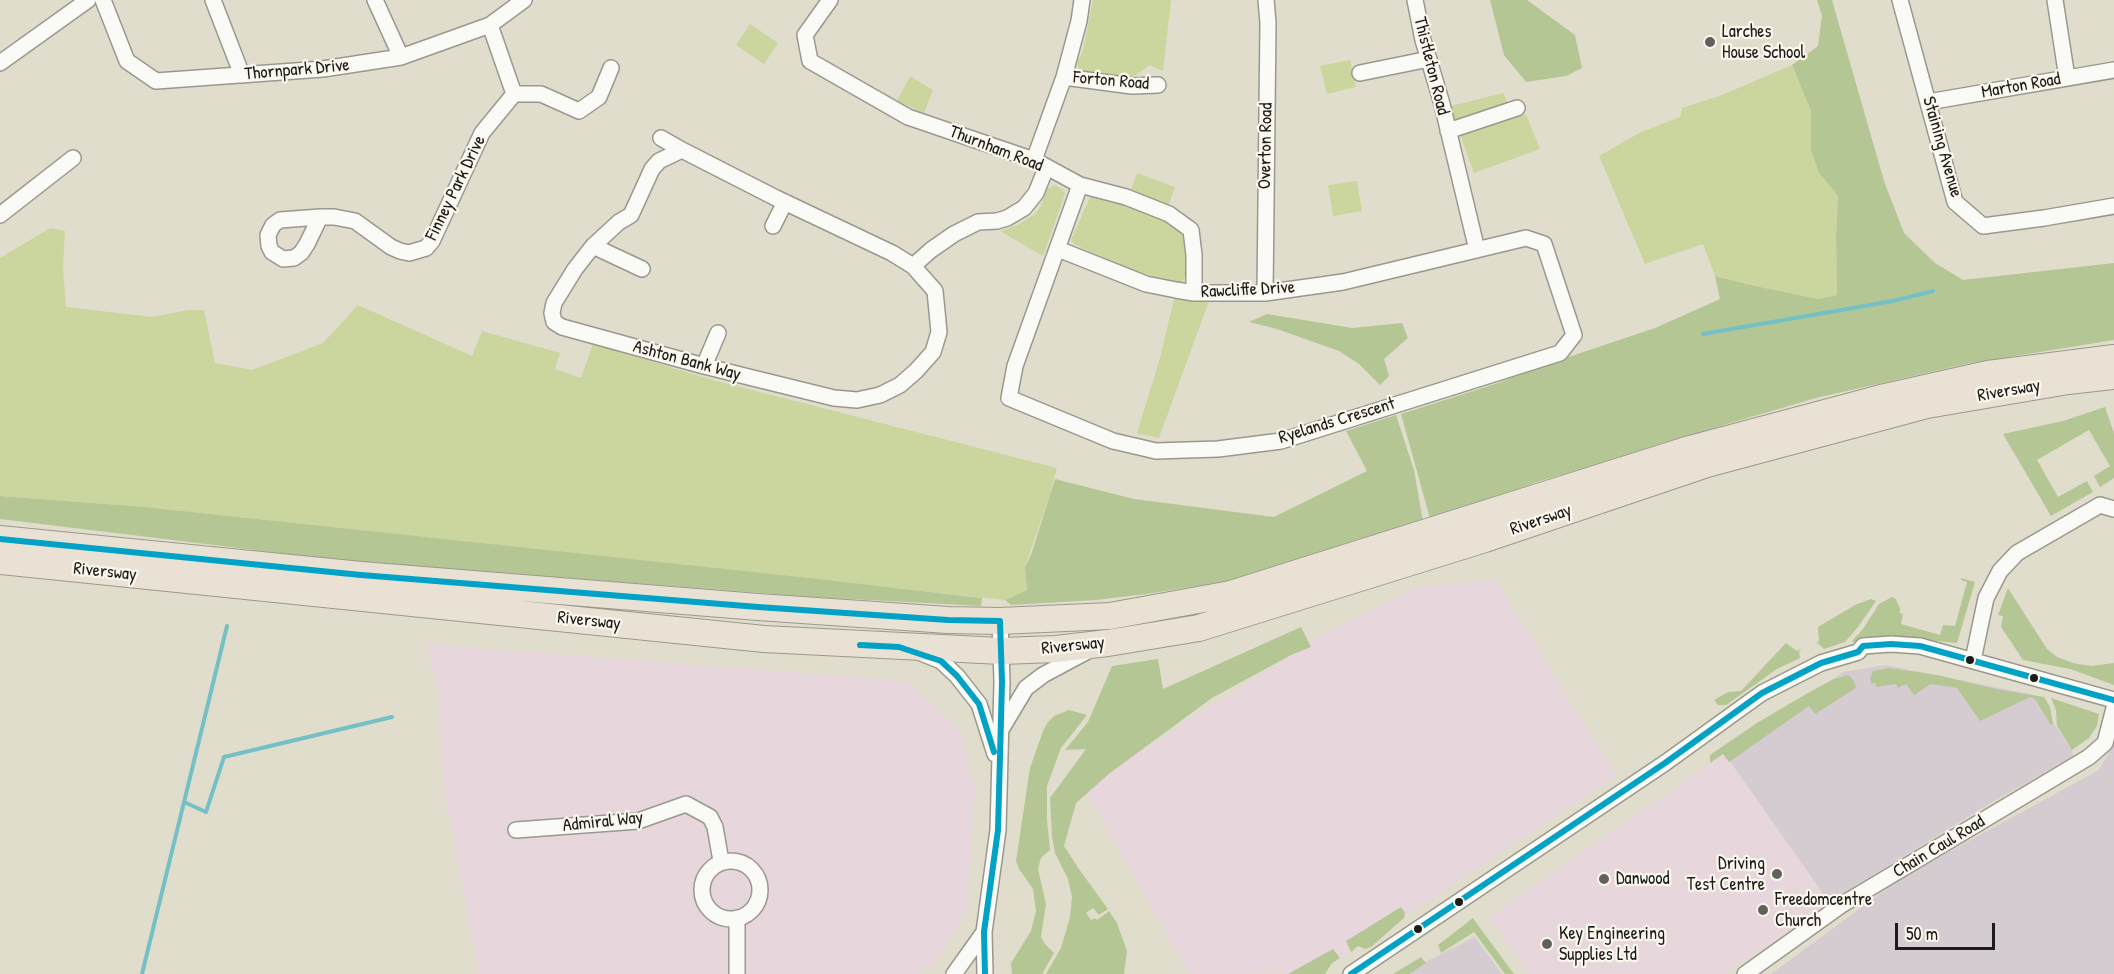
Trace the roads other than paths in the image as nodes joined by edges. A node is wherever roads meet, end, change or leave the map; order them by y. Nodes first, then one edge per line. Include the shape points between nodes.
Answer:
1 (88, 0) edge
2 (103, 0) edge
3 (213, 0) edge
4 (375, 0) edge
5 (524, 0) edge
6 (830, 0) edge
7 (1082, 0) edge
8 (1266, 0) edge
9 (1415, 0) edge
10 (1900, 0) edge
11 (2055, 0) edge
12 (490, 25) junction
13 (401, 57) junction
14 (1428, 59) junction
15 (0, 63) edge
16 (611, 68) dead end
17 (2114, 70) edge
18 (1360, 73) dead end
19 (242, 75) junction
20 (1064, 77) junction
21 (2067, 78) junction
22 (1158, 85) dead end
23 (514, 94) junction
24 (1928, 102) junction
25 (1517, 108) dead end
26 (1448, 132) junction
27 (661, 138) dead end
28 (681, 150) junction
29 (73, 158) dead end
30 (1040, 164) junction
31 (1080, 185) junction
32 (785, 202) junction
33 (2114, 206) edge
34 (0, 215) edge
35 (320, 218) dead end
36 (773, 226) dead end
37 (593, 246) junction
38 (1058, 249) junction
39 (1477, 250) junction
40 (914, 266) junction
41 (642, 269) dead end
42 (1194, 293) junction
43 (1265, 293) junction
44 (718, 333) dead end
45 (2114, 358) edge
46 (704, 366) junction
47 (2114, 376) edge
48 (2114, 509) edge
49 (0, 539) edge
50 (0, 561) edge
51 (1001, 638) junction
52 (1108, 643) junction
53 (899, 647) junction
54 (1973, 660) junction
55 (2114, 700) edge
56 (2114, 708) edge
57 (1000, 730) junction
58 (999, 766) junction
59 (516, 830) dead end
60 (721, 861) junction
61 (737, 918) junction
62 (984, 932) junction
63 (737, 974) edge
64 (954, 974) edge
65 (985, 974) edge
66 (1351, 974) edge
67 (1745, 974) edge

1 - 15 street
2 - 19 street, Thornpark Drive via 127,61 156,81
3 - 19 street
4 - 13 street
5 - 12 street, Thornpark Drive
6 - 30 street, Thurnham Road via 805,34 810,61 908,117
7 - 20 street, Forton Road
8 - 43 street, Overton Road
9 - 14 street, Thistleton Road
10 - 24 street, Staining Avenue
11 - 21 street
12 - 13 street, Thornpark Drive
12 - 23 street
13 - 19 street, Thornpark Drive via 323,69
14 - 18 street
14 - 26 street, Thistleton Road
16 - 23 street via 599,97 579,111 541,94
17 - 21 street, Marton Road
20 - 22 street, Forton Road via 1132,86
20 - 30 street, Forton Road
21 - 24 street, Marton Road
23 - 35 street, Finney Park Drive via 482,134 426,248 409,253 400,251 355,221
24 - 33 street, Staining Avenue via 1955,202 1983,226
25 - 26 street, Thistleton Road
26 - 39 street, Thistleton Road
27 - 28 street, Ashton Bank Way
28 - 32 street, Ashton Bank Way
28 - 37 street, Ashton Bank Way via 658,161 631,215
29 - 34 street
30 - 31 street, Thurnham Road
30 - 40 street via 1036,193 1024,208 1007,218 978,222 954,234
31 - 38 street, Ryelands Crescent
31 - 42 street, Thurnham Road via 1169,214 1191,230
32 - 36 street
32 - 40 street, Ashton Bank Way
37 - 41 street
37 - 46 street, Ashton Bank Way via 554,303 554,322
38 - 39 street, Ryelands Crescent via 1016,366 1009,398 1113,441 1156,451 1281,441 1560,353 1574,335 1544,244 1526,238
38 - 42 street, Rawcliffe Drive via 1146,284
39 - 43 street, Rawcliffe Drive via 1342,282
40 - 46 street, Ashton Bank Way via 935,291 939,332 933,352 916,371 880,395 857,400 834,398
42 - 43 street, Rawcliffe Drive
44 - 46 street
45 - 51 highway, Riversway via 1988,374 1836,410 1690,449 1232,594
47 - 52 highway, Riversway via 1927,405 1707,464 1485,539 1199,628
48 - 54 street via 2100,506 2017,553 2000,571 1986,598
49 - 51 highway, Riversway via 361,575 758,607
50 - 53 highway, Riversway via 764,639
51 - 52 highway, Riversway via 1056,649
51 - 53 highway, Riversway
51 - 57 street
52 - 57 street via 1075,656 1035,681 1020,696
53 - 58 street via 941,661 965,686 979,704
54 - 55 street
54 - 66 street via 1920,646 1892,644 1863,646 1858,652 1811,668 1762,693
56 - 67 street, Chain Caul Road via 2105,743 2089,757 1843,904
57 - 58 street
58 - 62 street via 998,830
59 - 60 street, Admiral Way via 638,821 686,804 710,817
60 - 61 street via 708,871 702,884 704,902 718,916
60 - 61 street via 747,865 759,882 758,902 753,910
61 - 63 street
62 - 64 street
62 - 65 street

